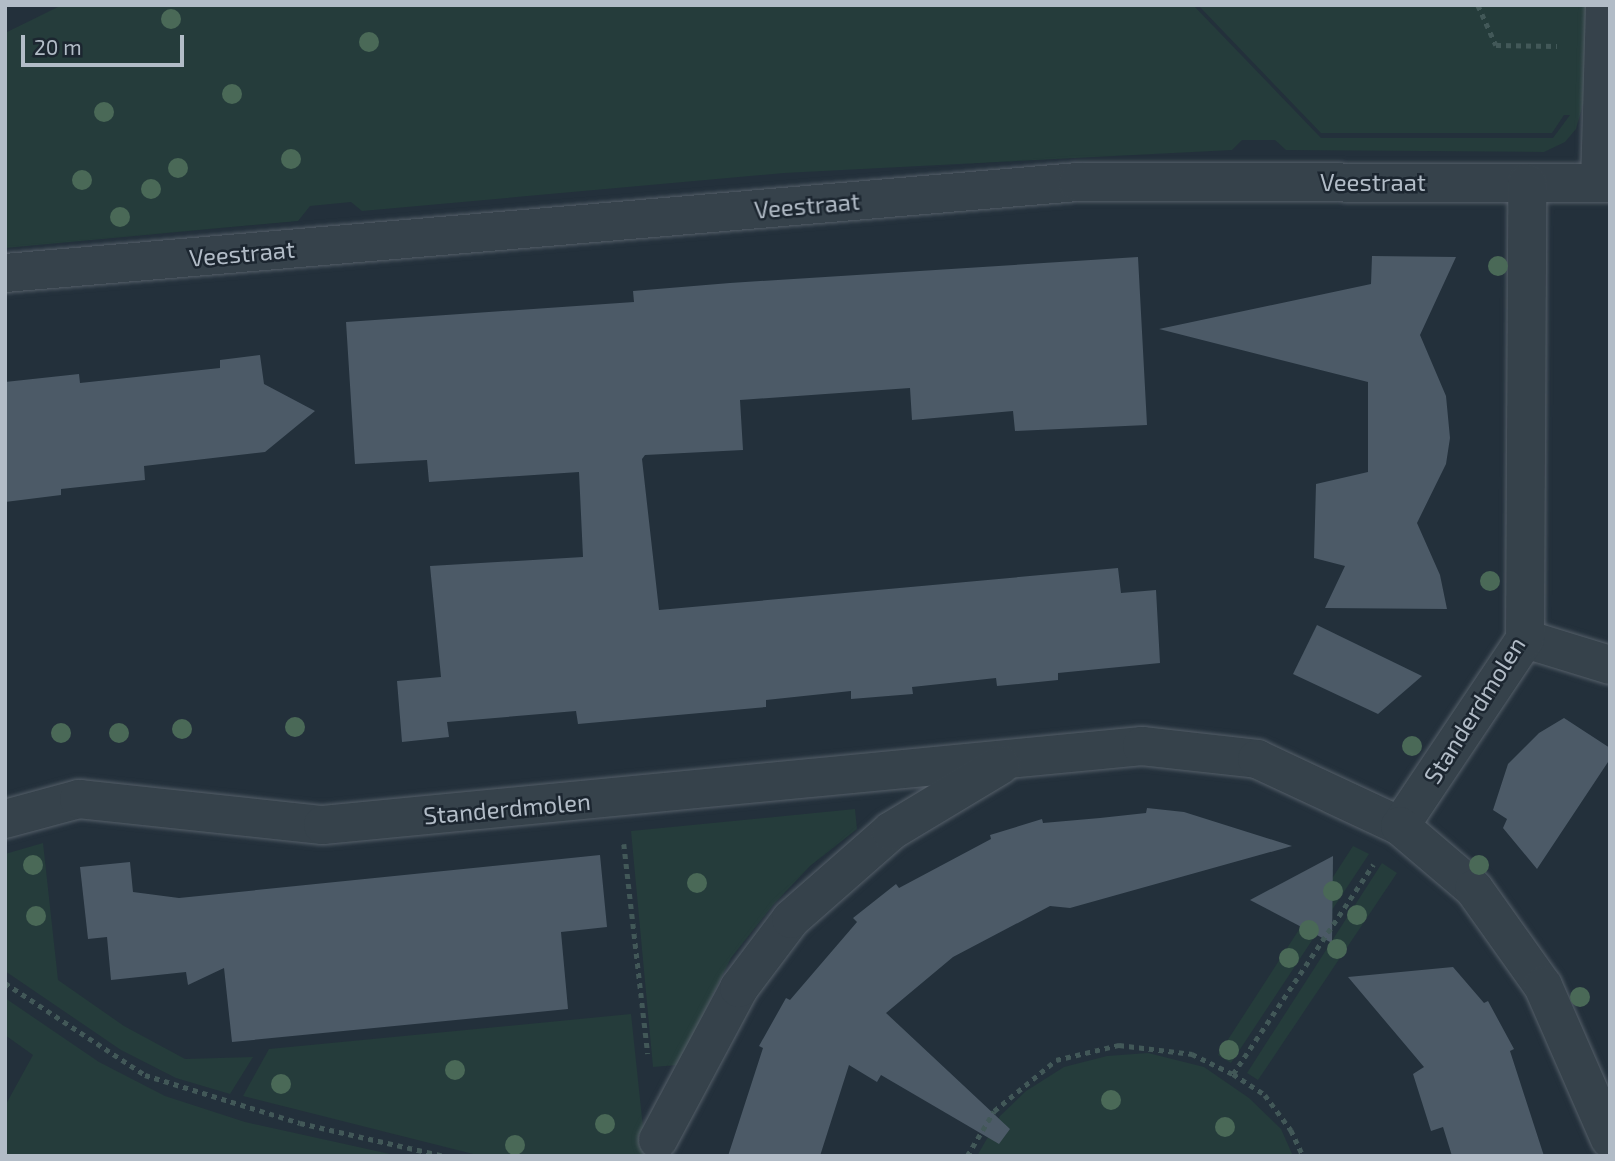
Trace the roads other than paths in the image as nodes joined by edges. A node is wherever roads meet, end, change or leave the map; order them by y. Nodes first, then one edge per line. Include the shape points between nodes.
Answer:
1 (1602, 5) edge
2 (1527, 183) junction
3 (1604, 183) edge
4 (5, 273) edge
5 (1525, 639) junction
6 (1610, 665) edge
7 (1012, 759) junction
8 (5, 819) edge
9 (1399, 826) junction
10 (658, 1140) dead end
11 (1605, 1140) edge

1 - 3 lane
2 - 3 street, Veestraat
2 - 4 street, Veestraat via 1078,181
2 - 5 street, Standerdmolen
5 - 6 street
5 - 9 street, Standerdmolen
7 - 8 street, Standerdmolen via 323,825 79,799
7 - 9 street, Standerdmolen via 1142,746 1257,759
7 - 10 street, Standerdmolen via 891,831 791,919 739,988
9 - 11 street via 1474,889 1543,986

